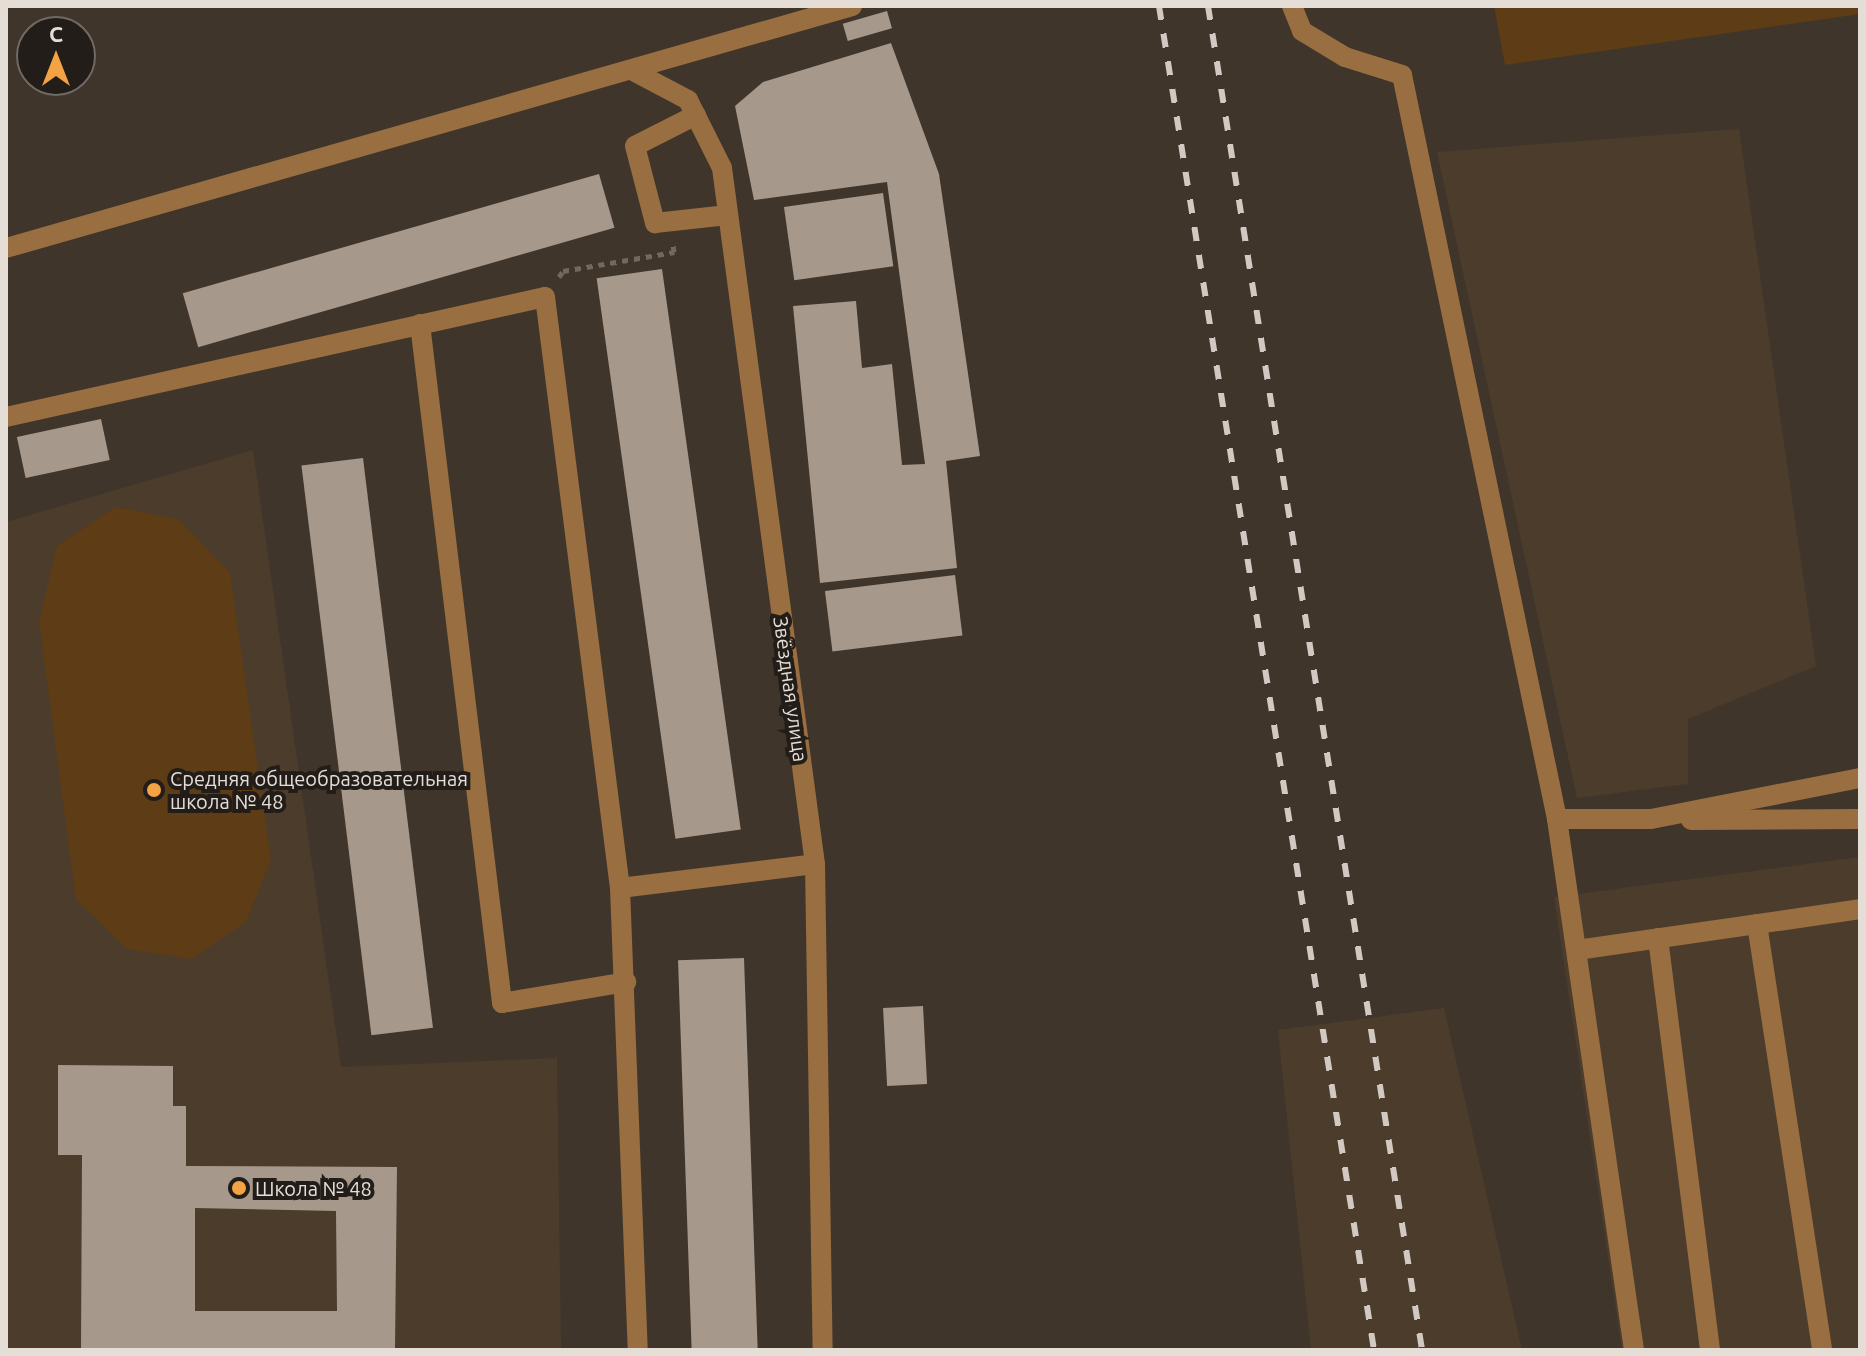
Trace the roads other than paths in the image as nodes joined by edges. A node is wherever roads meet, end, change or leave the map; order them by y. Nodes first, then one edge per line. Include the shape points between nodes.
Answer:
1 (852, 6) edge
2 (1292, 6) edge
3 (635, 72) junction
4 (696, 115) junction
5 (728, 215) junction
6 (6, 248) edge
7 (420, 324) junction
8 (6, 417) edge
9 (1860, 778) edge
10 (1557, 819) junction
11 (1651, 819) junction
12 (1860, 819) edge
13 (815, 864) junction
14 (620, 888) junction
15 (1860, 909) edge
16 (1757, 924) junction
17 (1658, 938) junction
18 (1577, 950) junction
19 (626, 982) junction
20 (638, 1350) edge
21 (823, 1350) edge
22 (1634, 1350) edge
23 (1710, 1350) edge
24 (1822, 1350) edge

1 - 3 street
2 - 10 street via 1302,31 1345,57 1402,75
3 - 4 street, Звёздная улица via 688,100
3 - 6 street
4 - 5 street, Звёздная улица via 722,168
4 - 5 street via 635,146 655,223
5 - 13 street, Звёздная улица
7 - 8 street
7 - 14 street via 545,297
7 - 19 street via 502,1003
9 - 11 street
10 - 11 street
10 - 18 street
11 - 12 street
13 - 14 street
13 - 21 street, Звёздная улица
14 - 19 street
15 - 16 street
16 - 17 street
16 - 24 street
17 - 18 street
17 - 23 street
18 - 22 street
19 - 20 street

